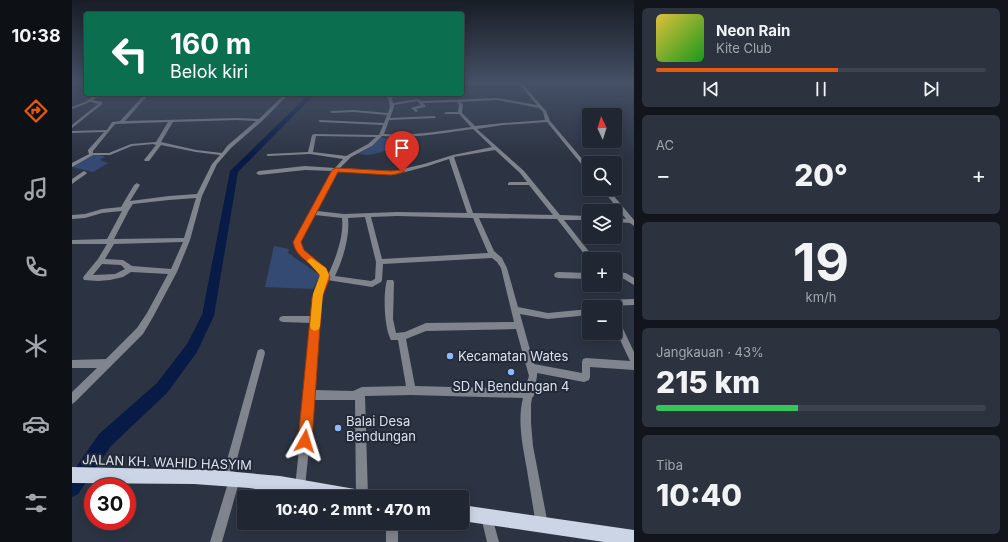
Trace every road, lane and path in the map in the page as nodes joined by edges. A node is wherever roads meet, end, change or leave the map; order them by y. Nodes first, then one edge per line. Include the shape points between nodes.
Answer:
1 (96, 107) edge
2 (135, 107) edge
3 (272, 107) edge
4 (391, 107) edge
5 (417, 107) edge
6 (460, 107) edge
7 (541, 107) edge
8 (416, 111) dead end
9 (332, 112) dead end
10 (446, 113) dead end
11 (460, 113) junction
12 (434, 117) dead end
13 (388, 119) junction
14 (260, 120) junction
15 (172, 121) junction
16 (320, 121) dead end
17 (548, 121) junction
18 (121, 122) junction
19 (72, 127) edge
20 (474, 128) junction
21 (72, 132) edge
22 (108, 132) junction
23 (380, 136) junction
24 (159, 143) junction
25 (496, 148) junction
26 (92, 154) junction
27 (222, 154) junction
28 (310, 154) junction
29 (268, 155) dead end
30 (451, 157) junction
31 (347, 158) junction
32 (147, 160) dead end
33 (582, 162) edge
34 (72, 165) edge
35 (336, 170) junction
36 (84, 173) dead end
37 (259, 173) dead end
38 (72, 182) edge
39 (531, 183) junction
40 (510, 184) dead end
41 (137, 185) dead end
42 (199, 196) junction
43 (611, 196) edge
44 (124, 209) junction
45 (313, 213) junction
46 (473, 215) junction
47 (345, 216) junction
48 (368, 216) junction
49 (72, 217) edge
50 (558, 217) junction
51 (582, 218) edge
52 (622, 221) edge
53 (633, 222) edge
54 (187, 240) junction
55 (111, 242) junction
56 (73, 243) edge
57 (586, 252) edge
58 (493, 255) junction
59 (100, 261) junction
60 (379, 262) junction
61 (130, 269) junction
62 (173, 272) junction
63 (558, 275) dead end
64 (582, 276) edge
65 (622, 276) edge
66 (327, 277) junction
67 (390, 282) dead end
68 (634, 282) edge
69 (622, 302) edge
70 (634, 302) edge
71 (516, 310) junction
72 (582, 313) edge
73 (283, 319) dead end
74 (316, 320) junction
75 (520, 325) junction
76 (622, 335) edge
77 (402, 337) junction
78 (261, 352) dead end
79 (634, 361) edge
80 (108, 363) junction
81 (72, 364) edge
82 (634, 366) edge
83 (531, 368) junction
84 (411, 390) junction
85 (360, 393) junction
86 (530, 394) junction
87 (310, 395) junction
88 (72, 399) edge
89 (72, 475) edge
90 (231, 478) junction
91 (300, 487) junction
92 (316, 490) edge
93 (362, 490) edge
94 (469, 514) edge
95 (487, 517) junction
96 (542, 525) junction
97 (392, 530) edge
98 (634, 538) edge
99 (216, 542) edge
100 (392, 542) edge
101 (492, 542) edge

1 - 19 street
2 - 18 street
3 - 14 street
4 - 13 street
5 - 8 street via 413,108
6 - 11 street
7 - 17 street
9 - 13 street via 354,111
10 - 11 street
11 - 20 street
12 - 13 street
13 - 16 street
13 - 23 street
14 - 15 street
14 - 27 street
15 - 18 street
15 - 24 street
17 - 20 street
17 - 33 street
18 - 22 street via 114,124
20 - 23 street
20 - 25 street
21 - 22 street
22 - 26 street via 90,151
23 - 28 street via 315,132
23 - 31 street
24 - 26 street via 131,145 110,154
24 - 27 street
24 - 32 street
25 - 30 street
25 - 39 street
26 - 34 street
27 - 42 street
28 - 29 street
28 - 31 street
30 - 35 street via 394,173
30 - 46 street
31 - 35 street
35 - 37 street via 298,168
35 - 45 street
36 - 38 street
39 - 40 street
39 - 50 street
41 - 44 street
42 - 44 street via 135,202
42 - 54 street
43 - 53 street
44 - 49 street via 102,210
44 - 55 street
45 - 47 street
45 - 66 street via 297,245 301,253
46 - 48 street
46 - 50 street
46 - 58 street
47 - 48 street
47 - 66 street via 345,228 336,266
48 - 60 street
50 - 51 street
50 - 57 street
52 - 53 street
54 - 55 street
54 - 62 street
55 - 56 street
55 - 59 street
58 - 60 street
58 - 71 street via 500,260 504,268
59 - 61 street via 123,263
59 - 61 street via 87,278 120,276
60 - 66 street via 376,283
61 - 62 street
62 - 80 street via 140,331
63 - 64 street
65 - 68 street
66 - 74 street via 318,294
67 - 77 street via 391,332 394,337
69 - 70 street
71 - 72 street via 548,316
71 - 75 street
73 - 74 street
74 - 87 street
75 - 77 street via 426,327
75 - 83 street
76 - 79 street
77 - 84 street
78 - 90 street
80 - 81 street
80 - 88 street
82 - 83 street via 586,362 584,378
83 - 86 street
84 - 85 street
84 - 86 street
85 - 87 street via 354,396
85 - 93 street
86 - 96 street via 526,404 528,446
87 - 91 street
89 - 90 main road, JALAN KH. WAHID HASYIM
90 - 91 main road, JALAN KH. WAHID HASYIM
90 - 99 street
91 - 92 main road, JALAN KH. WAHID HASYIM
94 - 95 main road
95 - 96 main road
95 - 101 street
96 - 98 main road
97 - 100 street

